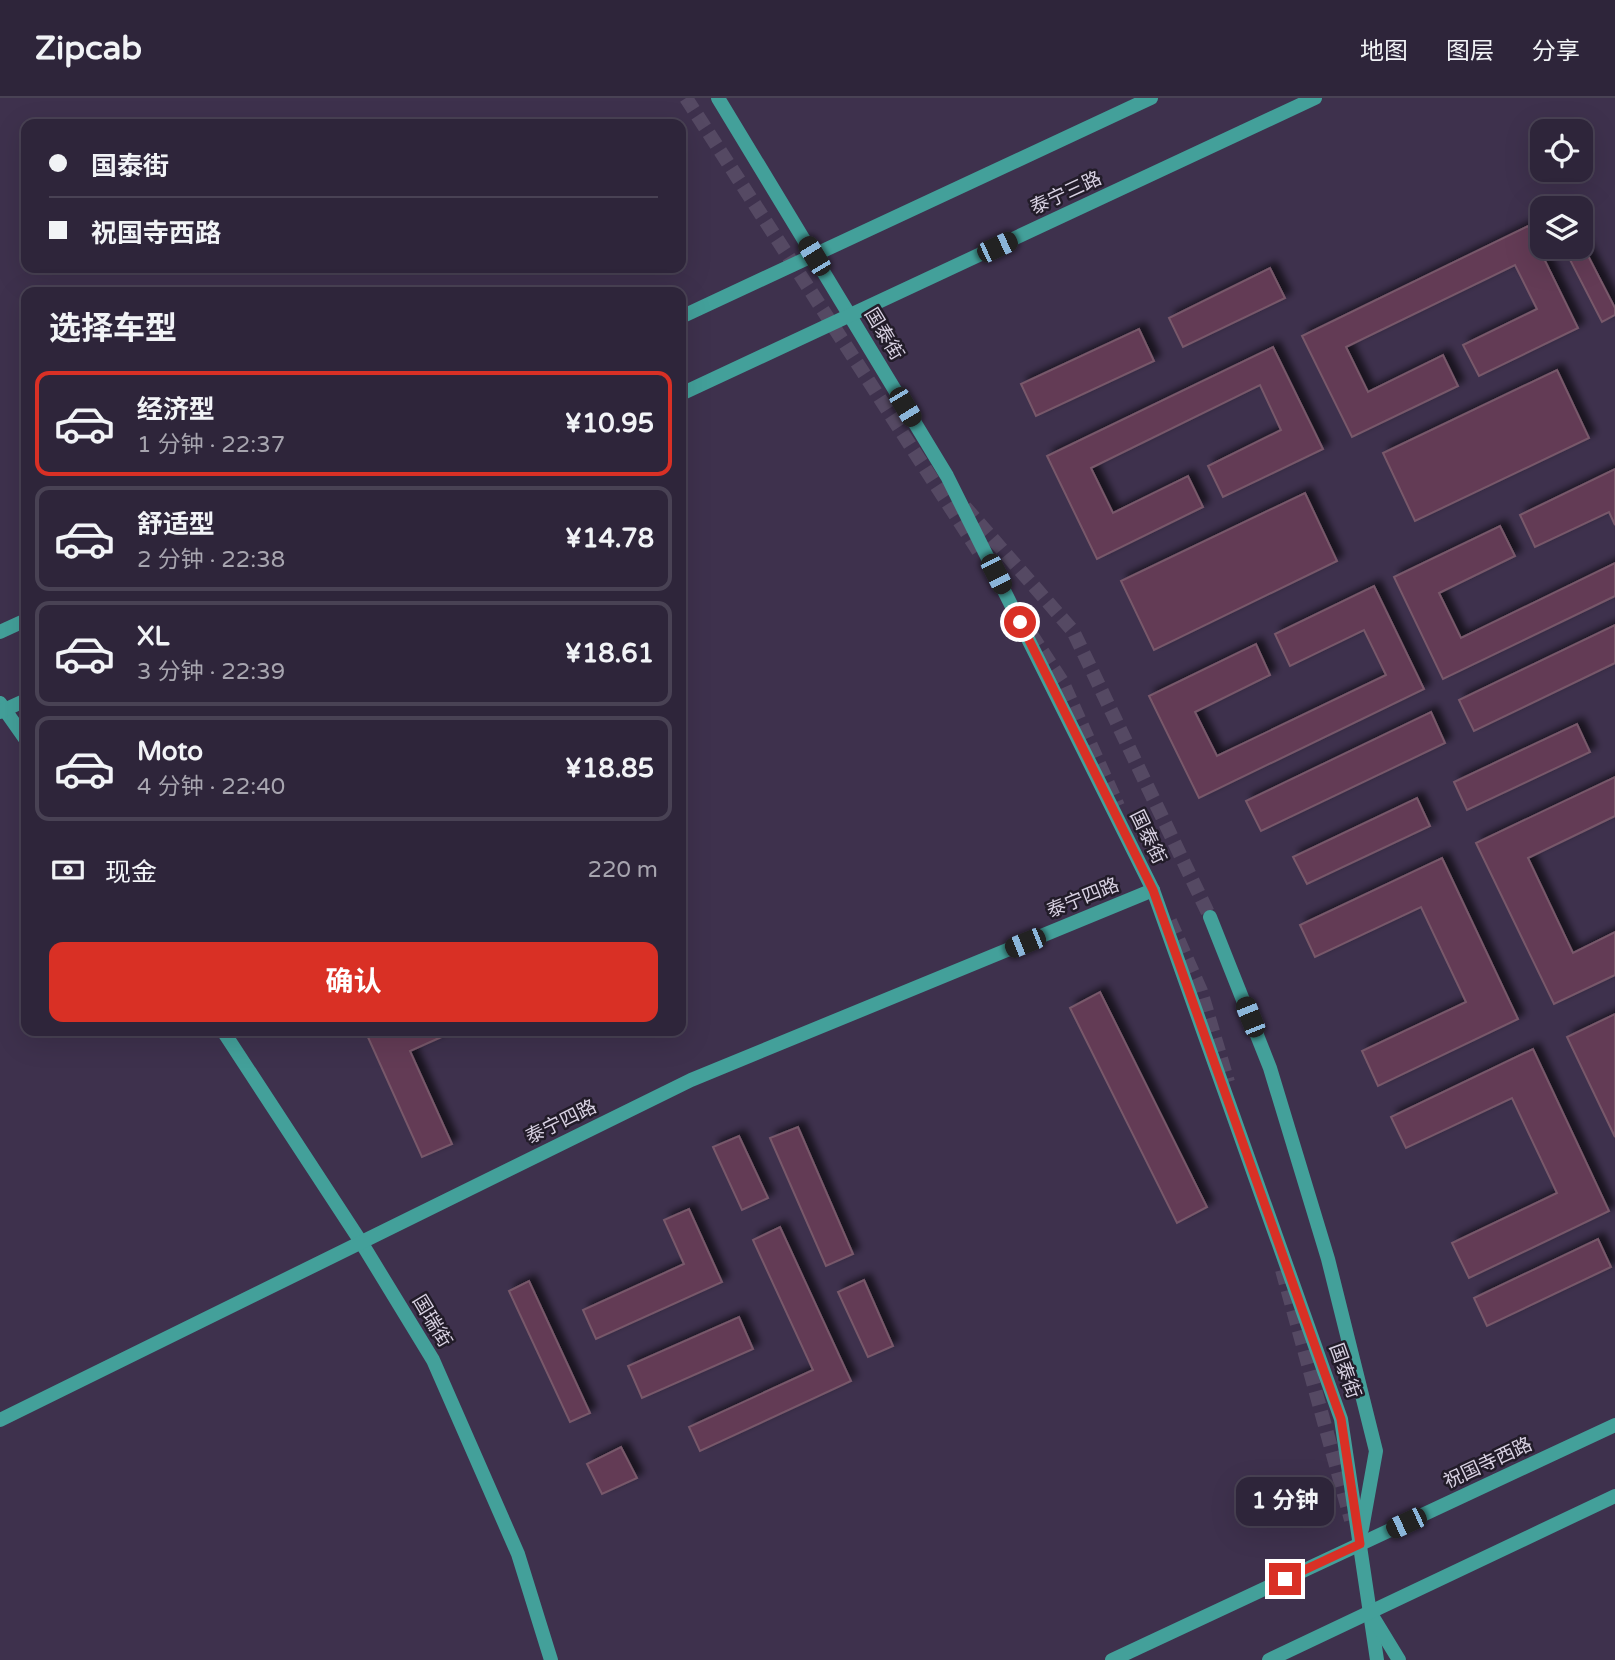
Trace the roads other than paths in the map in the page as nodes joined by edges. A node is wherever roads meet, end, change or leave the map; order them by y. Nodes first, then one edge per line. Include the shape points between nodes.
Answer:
1 (718, 98) edge
2 (1151, 98) edge
3 (1315, 98) edge
4 (814, 256) junction
5 (686, 315) edge
6 (850, 315) junction
7 (686, 392) edge
8 (21, 622) edge
9 (0, 632) edge
10 (21, 701) edge
11 (2, 708) edge
12 (21, 733) edge
13 (1153, 890) junction
14 (1210, 917) tunnel mouth
15 (226, 1036) edge
16 (361, 1242) junction
17 (0, 1420) edge
18 (1615, 1425) edge
19 (1615, 1496) edge
20 (1360, 1544) junction
21 (1370, 1612) junction
22 (551, 1660) edge
23 (1112, 1660) edge
24 (1269, 1660) edge
25 (1377, 1660) edge
26 (1399, 1660) edge

1 - 4 street, 国泰街
2 - 4 street
3 - 6 street, 泰宁三路
4 - 5 street
4 - 6 street, 国泰街
6 - 7 street, 泰宁三路
6 - 13 street, 国泰街 via 947,476
8 - 9 street
10 - 11 street
11 - 12 street
13 - 16 street, 泰宁四路 via 691,1080
13 - 20 street, 国泰街 via 1341,1419
14 - 20 street via 1270,1068 1328,1259 1376,1451
15 - 16 street, 国瑞街
16 - 17 street, 泰宁四路
16 - 22 street, 国瑞街 via 433,1360 518,1554
18 - 20 street, 祝国寺西路
19 - 21 street
20 - 21 street, 国泰街
20 - 23 street, 祝国寺西路
21 - 24 street
21 - 25 street, 国泰街
21 - 26 street

